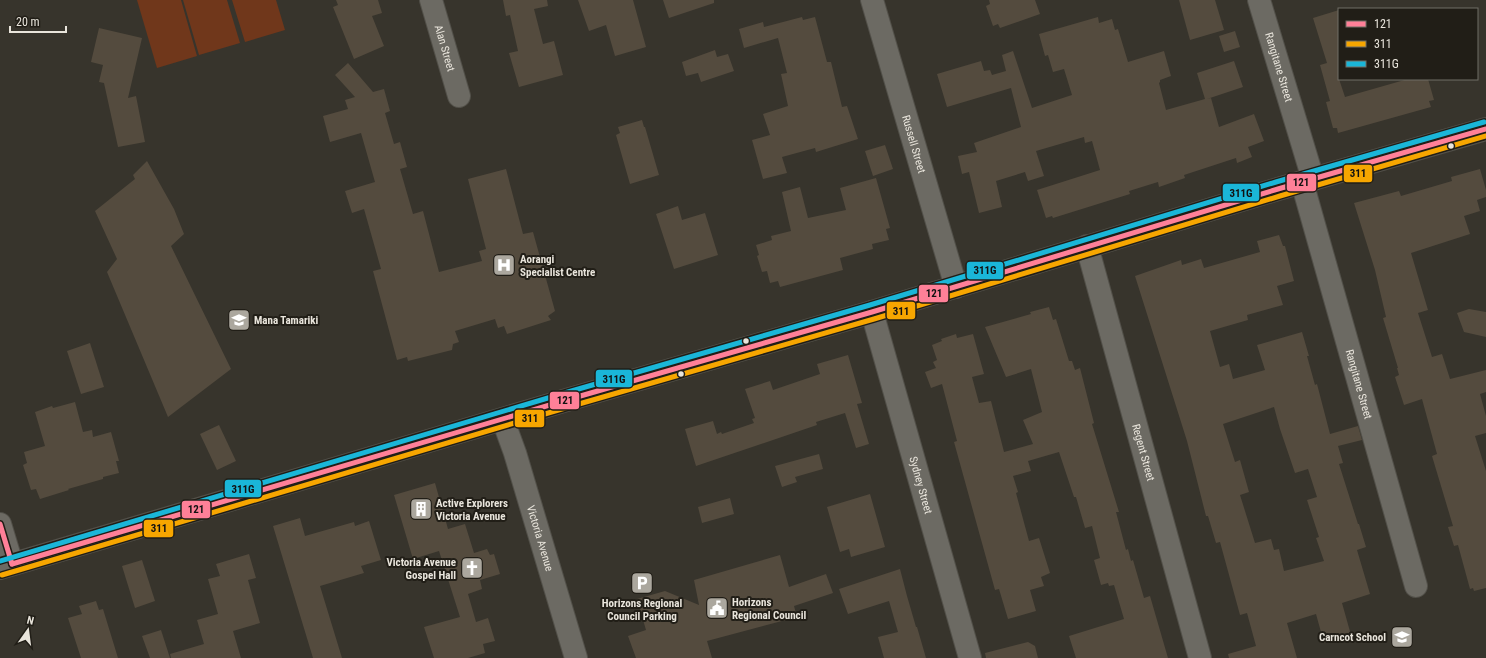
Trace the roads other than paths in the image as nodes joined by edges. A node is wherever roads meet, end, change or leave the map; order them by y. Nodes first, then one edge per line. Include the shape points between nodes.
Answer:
1 (431, 0) edge
2 (872, 0) edge
3 (1259, 0) edge
4 (459, 96) dead end
5 (1486, 129) edge
6 (1307, 181) junction
7 (1087, 246) junction
8 (956, 287) junction
9 (872, 312) junction
10 (503, 420) junction
11 (0, 524) edge
12 (6, 566) edge
13 (1416, 586) dead end
14 (576, 658) edge
15 (970, 658) edge
16 (1200, 658) edge

1 - 4 street, Alan Street
2 - 8 street, Russell Street
3 - 6 street, Rangitane Street
5 - 6 street
6 - 7 street
6 - 13 street, Rangitane Street
7 - 8 street
7 - 16 street, Regent Street
8 - 9 street
9 - 10 street
9 - 15 street, Sydney Street
10 - 12 street
10 - 14 street, Victoria Avenue
11 - 12 street

